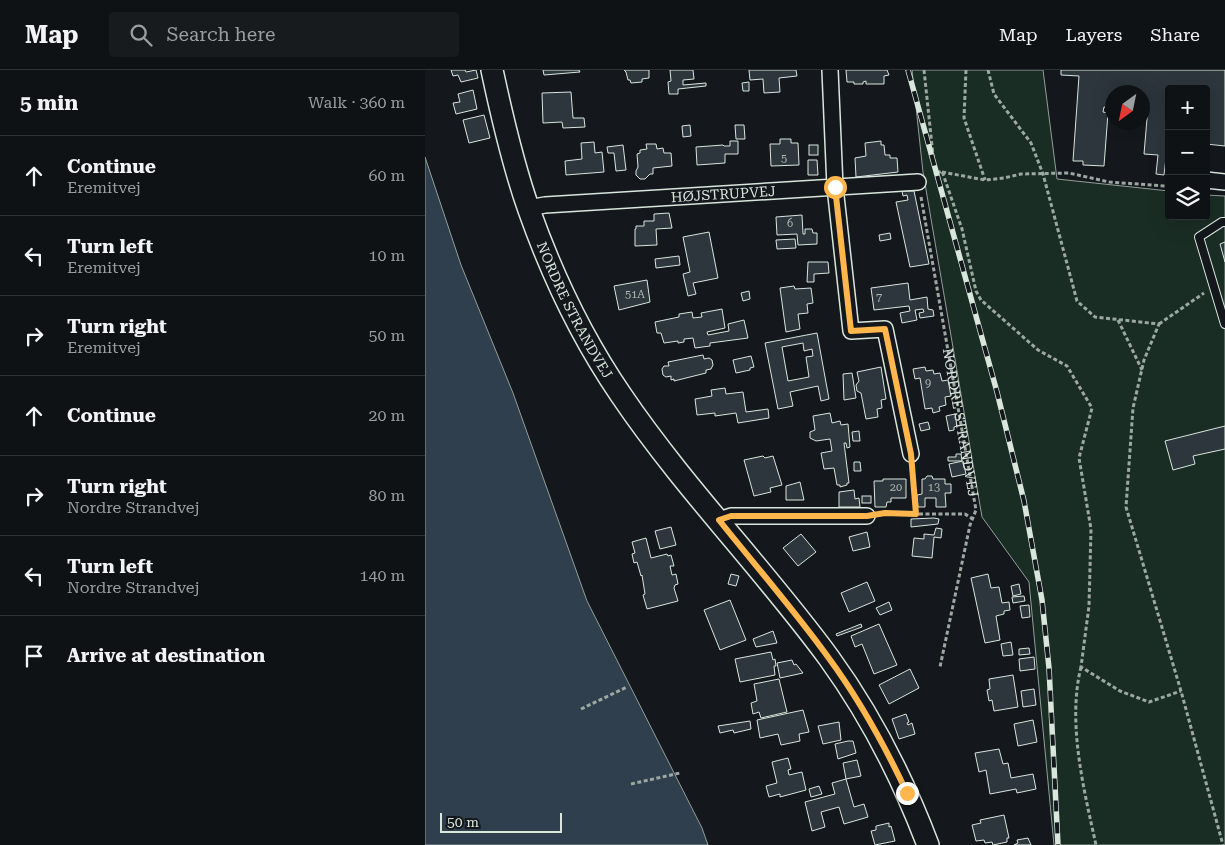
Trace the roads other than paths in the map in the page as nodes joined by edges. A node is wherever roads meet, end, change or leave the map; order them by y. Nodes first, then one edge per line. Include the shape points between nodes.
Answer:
1 (492, 70) edge
2 (830, 70) edge
3 (1210, 180) edge
4 (918, 182) road end
5 (1225, 182) edge
6 (835, 187) junction
7 (528, 208) junction
8 (1225, 222) edge
9 (1225, 324) edge
10 (911, 454) road end
11 (867, 516) road end
12 (719, 520) junction
13 (928, 845) edge

1 - 7 main road, NORDRE STRANDVEJ
2 - 6 street
3 - 5 street
4 - 6 street, HØJSTRUPVEJ
6 - 7 street, HØJSTRUPVEJ
6 - 10 street via 851,331 885,329
7 - 12 main road, NORDRE STRANDVEJ via 565,298 601,363 648,433
8 - 9 lane via 1199,237
11 - 12 street via 731,516
12 - 13 main road, NORDRE STRANDVEJ via 824,651 855,696 897,771

